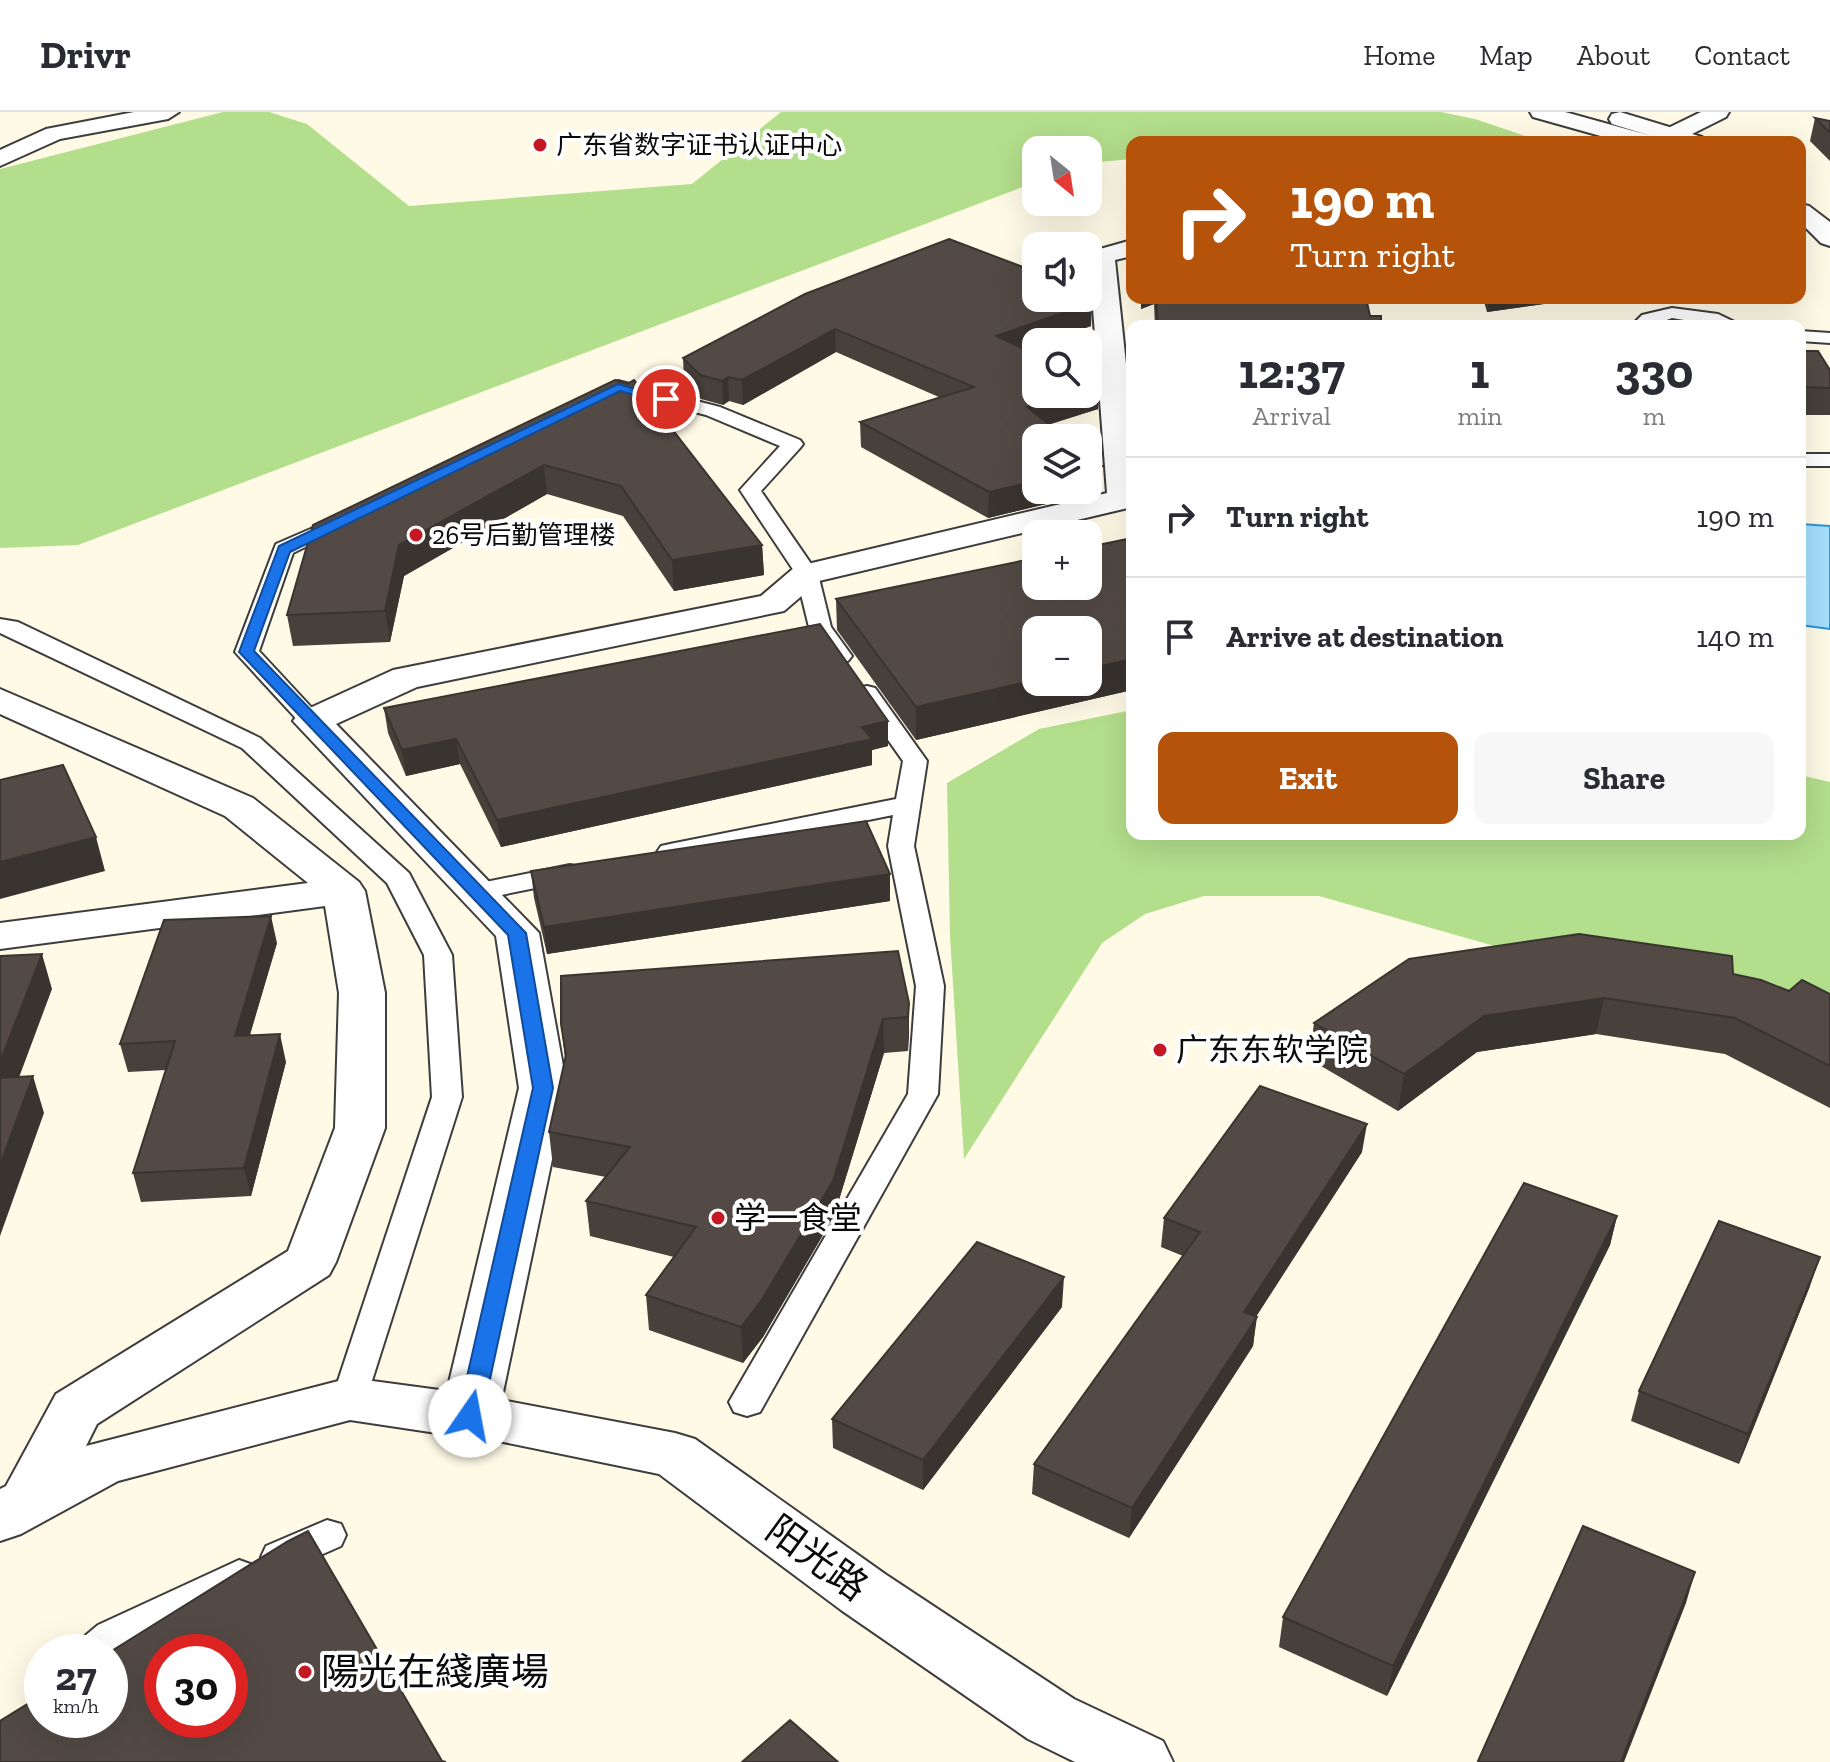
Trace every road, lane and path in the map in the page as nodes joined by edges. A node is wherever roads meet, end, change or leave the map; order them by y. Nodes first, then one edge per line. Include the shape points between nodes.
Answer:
1 (168, 112) edge
2 (1541, 112) edge
3 (1591, 112) edge
4 (1718, 112) edge
5 (1672, 135) junction
6 (1626, 136) edge
7 (1675, 136) edge
8 (0, 159) edge
9 (1806, 191) edge
10 (1830, 203) edge
11 (1806, 215) edge
12 (1830, 238) edge
13 (1126, 250) edge
14 (1649, 320) edge
15 (1719, 320) edge
16 (1806, 336) edge
17 (1830, 338) edge
18 (591, 401) edge
19 (1806, 460) edge
20 (1830, 460) edge
21 (367, 509) edge
22 (807, 574) junction
23 (0, 626) edge
24 (0, 700) edge
25 (312, 721) junction
26 (908, 804) junction
27 (646, 857) edge
28 (600, 867) edge
29 (344, 891) junction
30 (476, 892) junction
31 (0, 936) edge
32 (350, 1399) junction
33 (747, 1402) dead end
34 (470, 1416) junction
35 (13, 1510) edge
36 (327, 1535) dead end
37 (118, 1634) edge
38 (1140, 1762) edge

1 - 8 street via 54,134
2 - 6 street
3 - 5 street
4 - 5 street
5 - 7 street
9 - 10 street
11 - 12 street
13 - 22 street via 1102,256 1124,499
14 - 15 lane via 1684,314
16 - 17 lane
18 - 22 lane via 618,387 713,411 793,444 750,490
19 - 20 lane
21 - 25 lane via 284,549 247,652
22 - 25 street via 772,604 406,678
22 - 26 lane via 820,627 915,761
23 - 32 lane via 251,743 399,879 438,955 447,1097
24 - 29 street via 239,807
25 - 30 street
26 - 27 lane
26 - 33 lane via 901,846 930,986 923,1094
28 - 30 lane
29 - 31 street
29 - 35 street via 362,993 360,1128 310,1262 76,1409
30 - 34 street via 517,933 543,1088
32 - 34 street, 阳光路
32 - 35 street via 102,1463
34 - 38 street, 阳光路 via 675,1455 863,1592 1051,1719
36 - 37 lane

